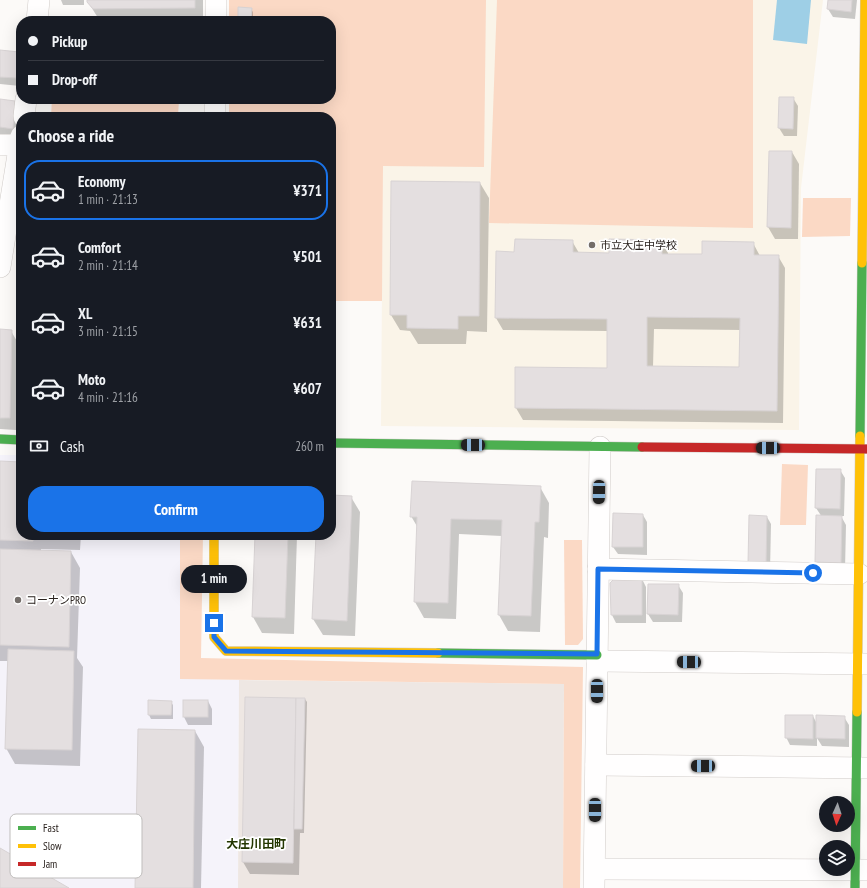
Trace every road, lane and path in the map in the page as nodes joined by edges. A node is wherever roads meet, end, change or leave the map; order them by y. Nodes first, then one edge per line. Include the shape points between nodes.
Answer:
1 (39, 0) edge
2 (216, 0) edge
3 (865, 0) edge
4 (37, 16) edge
5 (216, 16) edge
6 (866, 49) edge
7 (15, 143) edge
8 (865, 153) edge
9 (8, 244) edge
10 (864, 253) edge
11 (0, 267) edge
12 (864, 345) edge
13 (0, 439) edge
14 (16, 440) edge
15 (336, 443) edge
16 (600, 447) junction
17 (864, 449) edge
18 (214, 540) edge
19 (862, 565) edge
20 (598, 569) junction
21 (597, 658) junction
22 (862, 664) edge
23 (596, 765) junction
24 (862, 768) edge
25 (859, 876) edge
26 (595, 878) edge

1 - 4 street
2 - 5 street
3 - 6 street
6 - 8 street
7 - 9 street
8 - 10 street
9 - 11 street
10 - 12 street
12 - 17 street
13 - 14 street
15 - 16 street
16 - 17 street
16 - 20 street
17 - 19 street
18 - 21 street via 214,637 226,651
19 - 20 street
19 - 22 street
20 - 21 street
21 - 22 street
21 - 23 street
22 - 24 street
23 - 24 street
23 - 26 street
24 - 25 street
25 - 26 street

